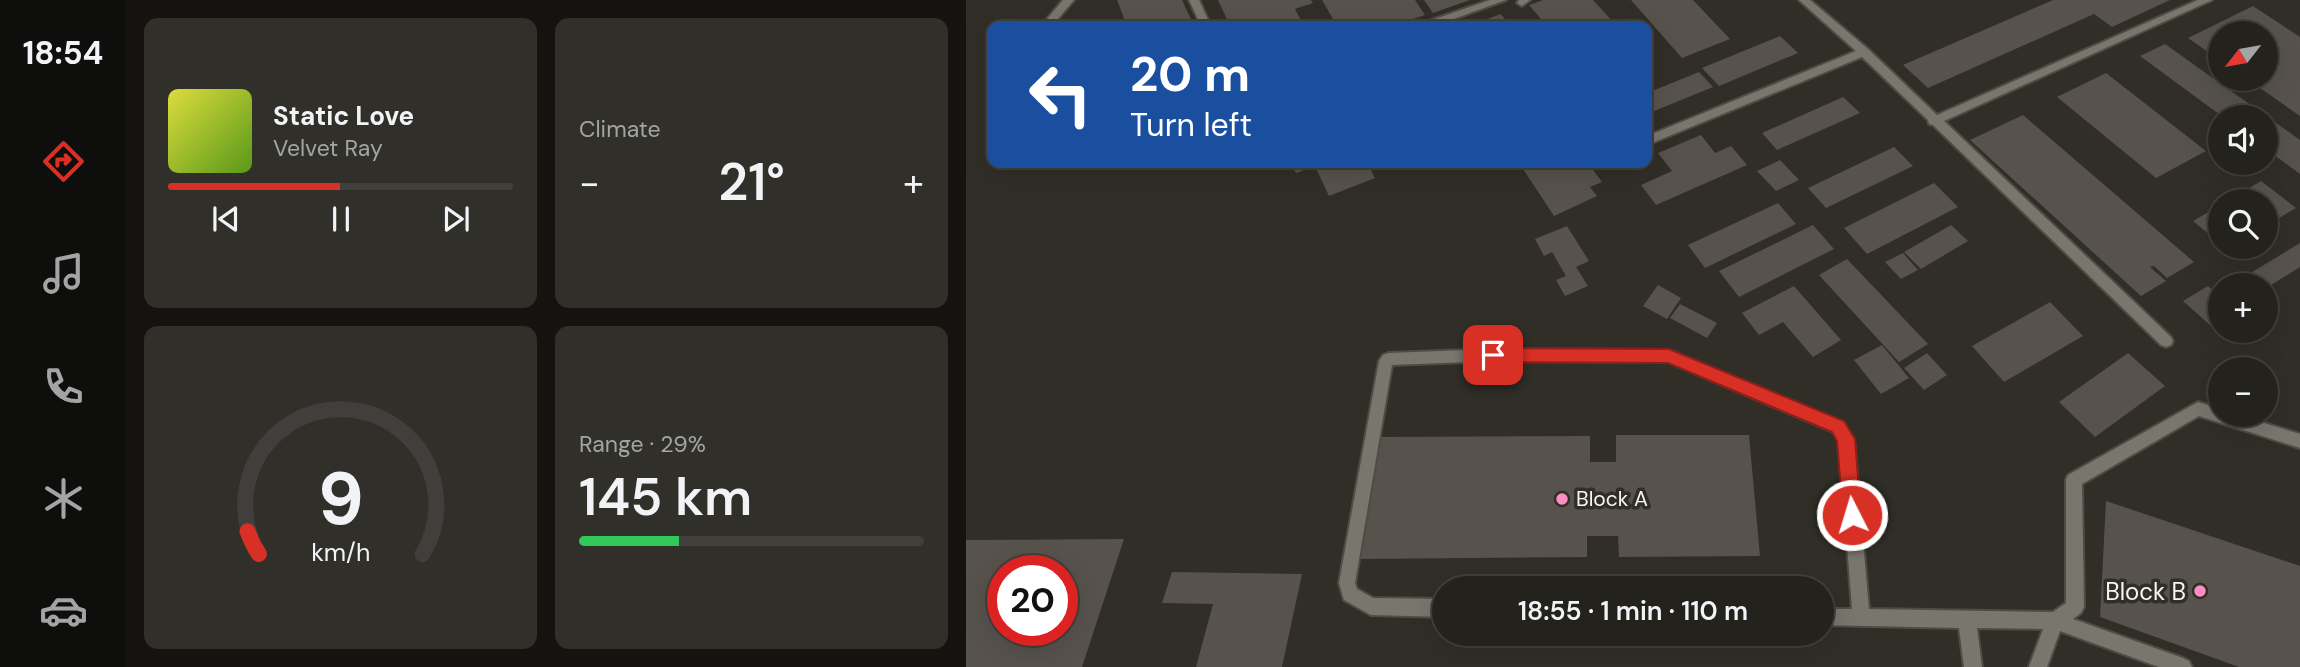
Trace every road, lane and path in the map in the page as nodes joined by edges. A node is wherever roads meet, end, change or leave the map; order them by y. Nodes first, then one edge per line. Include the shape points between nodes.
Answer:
1 (1069, 0) edge
2 (1194, 0) edge
3 (1501, 0) edge
4 (1804, 0) edge
5 (2207, 0) edge
6 (1050, 21) edge
7 (1204, 21) edge
8 (1439, 21) edge
9 (1864, 52) junction
10 (1933, 121) junction
11 (1652, 139) edge
12 (2166, 341) dead end
13 (2300, 440) edge
14 (1432, 608) edge
15 (1834, 617) edge
16 (1861, 617) junction
17 (1967, 619) junction
18 (2055, 621) junction
19 (1973, 667) edge
20 (2038, 667) edge
21 (2183, 667) edge

1 - 6 lane
2 - 7 lane
3 - 8 lane
4 - 9 lane
5 - 10 lane
9 - 10 lane
9 - 11 lane
10 - 12 lane
13 - 18 lane via 2199,409 2074,480 2075,607
14 - 16 lane via 1371,606 1350,594 1347,583 1388,359 1669,356 1838,427 1846,439
15 - 16 lane
16 - 17 lane
17 - 18 lane
17 - 19 lane
18 - 20 lane
18 - 21 lane

